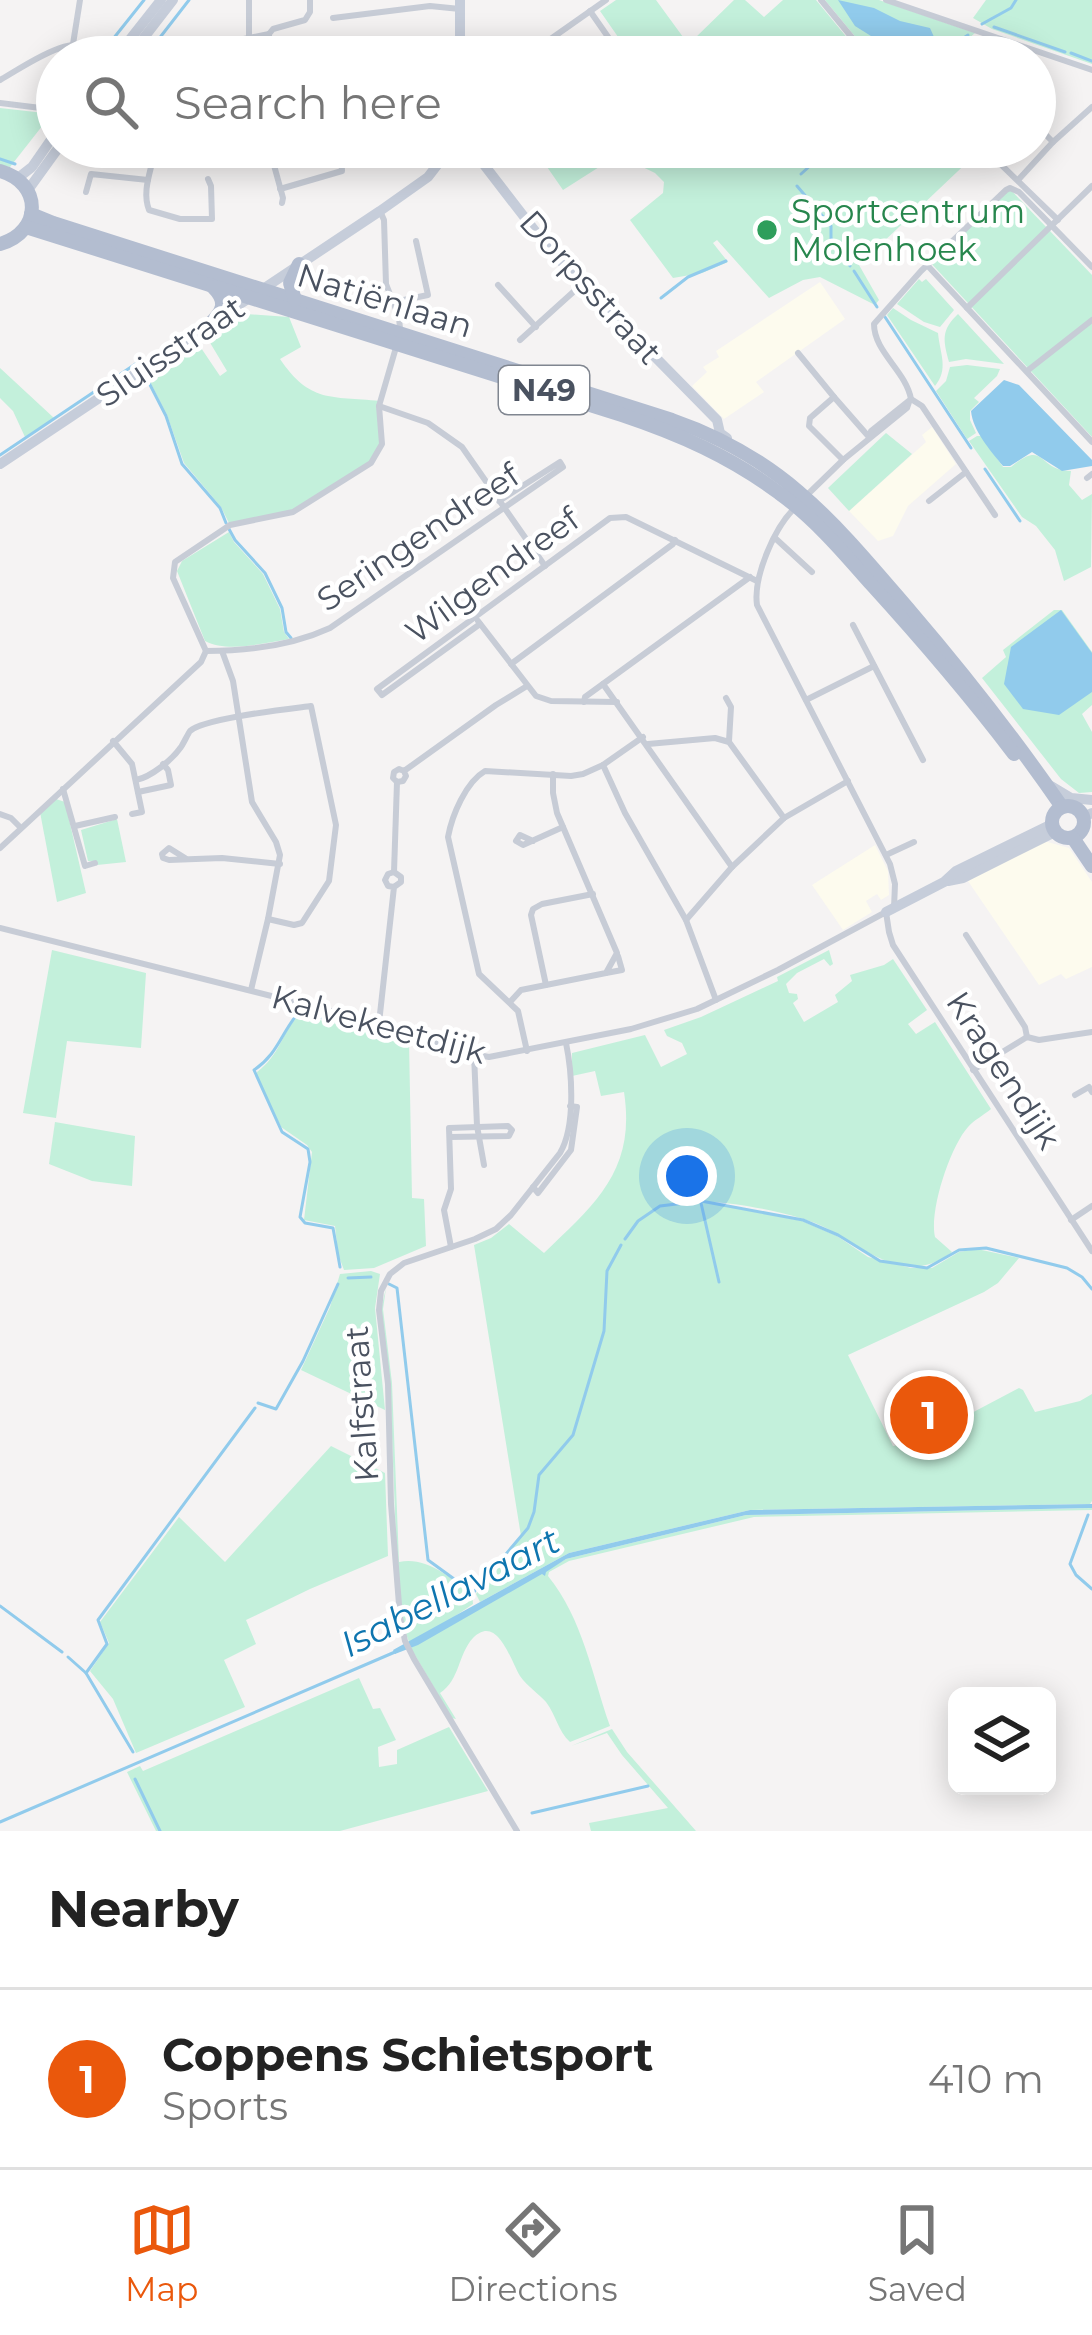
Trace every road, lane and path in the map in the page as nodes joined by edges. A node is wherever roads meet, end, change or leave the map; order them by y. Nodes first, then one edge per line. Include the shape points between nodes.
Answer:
1 (80, 0) edge
2 (161, 0) edge
3 (173, 0) edge
4 (249, 0) edge
5 (310, 0) edge
6 (606, 0) edge
7 (820, 0) edge
8 (886, 0) edge
9 (417, 4) edge
10 (460, 4) edge
11 (590, 11) junction
12 (334, 18) dead end
13 (269, 34) joint
14 (74, 36) edge
15 (131, 36) edge
16 (145, 36) edge
17 (249, 36) edge
18 (256, 36) edge
19 (459, 36) edge
20 (555, 36) edge
21 (607, 36) edge
22 (850, 36) edge
23 (992, 36) edge
24 (1056, 58) edge
25 (36, 61) edge
26 (1092, 70) edge
27 (0, 80) edge
28 (0, 103) edge
29 (36, 107) edge
30 (1092, 107) edge
31 (1056, 139) edge
32 (151, 168) edge
33 (274, 168) edge
34 (342, 168) edge
35 (434, 168) edge
36 (486, 168) edge
37 (1005, 168) edge
38 (1029, 168) edge
39 (13, 177) edge
40 (208, 179) dead end
41 (148, 180) junction
42 (1018, 180) junction
43 (1092, 186) edge
44 (280, 189) junction
45 (86, 193) dead end
46 (282, 203) dead end
47 (380, 211) junction
48 (1056, 222) junction
49 (21, 228) edge
50 (416, 241) dead end
51 (299, 264) junction
52 (927, 265) junction
53 (1092, 267) edge
54 (209, 284) junction
55 (499, 285) dead end
56 (581, 285) junction
57 (255, 294) junction
58 (295, 301) junction
59 (394, 302) junction
60 (967, 308) junction
61 (1092, 320) edge
62 (210, 324) junction
63 (536, 327) junction
64 (398, 338) junction
65 (520, 340) dead end
66 (798, 352) dead end
67 (1027, 371) junction
68 (834, 397) junction
69 (910, 400) junction
70 (379, 406) junction
71 (713, 428) junction
72 (870, 436) junction
73 (1092, 442) edge
74 (843, 460) junction
75 (0, 464) edge
76 (966, 472) junction
77 (801, 501) junction
78 (929, 501) dead end
79 (502, 504) junction
80 (995, 515) dead end
81 (775, 538) junction
82 (675, 540) junction
83 (544, 566) junction
84 (812, 572) dead end
85 (753, 579) junction
86 (478, 620) junction
87 (853, 625) dead end
88 (222, 651) junction
89 (206, 652) junction
90 (511, 664) junction
91 (874, 666) junction
92 (603, 684) junction
93 (526, 686) junction
94 (726, 698) dead end
95 (806, 700) junction
96 (584, 702) junction
97 (617, 702) junction
98 (237, 716) junction
99 (113, 741) junction
100 (645, 741) junction
101 (729, 742) junction
102 (923, 760) dead end
103 (163, 764) junction
104 (603, 765) junction
105 (553, 774) junction
106 (1043, 779) junction
107 (136, 780) junction
108 (848, 781) junction
109 (63, 789) junction
110 (138, 792) junction
111 (1092, 800) edge
112 (0, 814) edge
113 (132, 814) dead end
114 (1088, 815) edge
115 (115, 817) dead end
116 (784, 818) junction
117 (1056, 819) junction
118 (75, 826) junction
119 (562, 827) junction
120 (21, 828) junction
121 (1076, 836) junction
122 (532, 841) dead end
123 (914, 842) dead end
124 (0, 848) edge
125 (1092, 850) edge
126 (886, 855) junction
127 (185, 858) dead end
128 (95, 863) dead end
129 (280, 864) junction
130 (1092, 866) edge
131 (732, 867) junction
132 (593, 894) junction
133 (890, 910) junction
134 (268, 920) junction
135 (686, 920) junction
136 (0, 928) edge
137 (966, 935) dead end
138 (546, 985) junction
139 (251, 990) junction
140 (716, 1000) junction
141 (510, 1001) junction
142 (380, 1022) junction
143 (1092, 1032) edge
144 (1027, 1037) junction
145 (566, 1042) junction
146 (527, 1051) junction
147 (474, 1054) junction
148 (973, 1070) junction
149 (1092, 1092) edge
150 (1075, 1095) dead end
151 (477, 1126) junction
152 (450, 1137) junction
153 (480, 1137) junction
154 (484, 1165) dead end
155 (1092, 1206) edge
156 (1071, 1220) junction
157 (451, 1247) junction
158 (1092, 1251) edge
159 (517, 1831) edge

1 - 14 street
2 - 15 street
3 - 16 street
4 - 17 street
5 - 13 street via 305,20
6 - 11 street
7 - 22 street
8 - 23 street
9 - 10 street
9 - 12 street
10 - 19 street
11 - 20 street
11 - 21 street
13 - 18 street
24 - 26 street
25 - 27 street
28 - 29 street
30 - 31 street
32 - 41 street
33 - 44 street
34 - 44 street
35 - 47 street, Sluisstraat
36 - 56 street, Dorpsstraat
37 - 42 street
38 - 42 street
39 - 49 main road
40 - 41 street via 208,220 149,210
41 - 45 street via 91,174
42 - 48 street
43 - 48 street
44 - 46 street
47 - 51 street, Sluisstraat
47 - 59 street
48 - 52 street via 1010,188
48 - 53 street
48 - 60 street
49 - 54 main road, Natiënlaan / N49
49 - 57 main road, Natiënlaan / N49 via 42,220
50 - 59 street via 428,295
51 - 57 street, Sluisstraat
51 - 58 main road via 290,283
52 - 60 street
52 - 69 street via 873,329
54 - 57 main road, Natiënlaan / N49
54 - 62 main road via 224,305
55 - 63 street
56 - 63 street
56 - 71 street, Dorpsstraat
57 - 58 main road, Natiënlaan / N49
57 - 62 street, Sluisstraat
57 - 64 main road, Natiënlaan / N49
58 - 64 main road, Natiënlaan / N49
59 - 64 street
60 - 67 street
61 - 67 street
62 - 75 street, Sluisstraat
63 - 65 street
64 - 70 street
64 - 71 main road, Natiënlaan / N49
64 - 77 main road, Natiënlaan / N49 via 652,424
66 - 68 street
67 - 73 street
68 - 72 street
68 - 74 street via 809,426
69 - 72 street
69 - 76 street
70 - 79 street via 453,439
70 - 89 street via 382,444 371,463 293,512 230,525 175,562 173,578
71 - 77 main road, Natiënlaan / N49
72 - 74 street
74 - 77 street
76 - 78 street
76 - 80 street
77 - 81 street
77 - 106 main road, Natiënlaan / N49 via 860,553
77 - 117 main road, Natiënlaan / N49 via 987,718
79 - 79 street, Seringendreef via 560,462 563,467
79 - 83 street
79 - 88 street, Seringendreef via 330,628 295,642
81 - 84 street
81 - 85 street
82 - 83 street, Wilgendreef via 626,517 610,518
82 - 85 street, Wilgendreef
82 - 90 street
83 - 86 street, Wilgendreef
85 - 92 street
85 - 95 street, Kragendijk via 757,605
86 - 86 street, Wilgendreef via 382,695 377,689
86 - 90 street
87 - 91 street
88 - 89 street, Seringendreef
88 - 98 street
89 - 99 street
90 - 93 street
91 - 95 street
91 - 102 street
92 - 96 street
92 - 97 street
93 - 96 street via 545,700
93 - 142 street via 394,772 394,872 401,877
94 - 101 street
95 - 108 street, Kragendijk
96 - 97 street
97 - 100 street
98 - 103 street via 190,730
98 - 129 street via 251,802
98 - 134 street via 310,706 336,825 329,880 302,923
99 - 107 street
99 - 109 street
100 - 101 street
100 - 104 street
100 - 131 street
101 - 116 street
103 - 107 street
103 - 110 street via 171,785
104 - 105 street
104 - 135 street
105 - 119 street
105 - 141 street via 485,771 473,778 448,837 479,974
106 - 111 street via 1071,798
106 - 117 main road, Natiënlaan / N49
107 - 110 street
108 - 116 street
108 - 126 street, Kragendijk
109 - 118 street
109 - 120 street
110 - 113 street via 142,812
112 - 120 street
114 - 117 main road, N49 via 1075,807
114 - 121 main road, N49
115 - 118 street
116 - 131 street
117 - 121 main road via 1065,838
117 - 133 street, Kalvekeetdijk via 965,877
118 - 128 street via 85,866
119 - 122 street
119 - 132 street
120 - 124 street
121 - 125 main road
121 - 130 main road
123 - 126 street
126 - 133 street, Kragendijk via 895,884
127 - 129 street
129 - 134 street
131 - 135 street
132 - 138 street via 533,909
132 - 138 street via 617,954 605,973
133 - 140 street, Kalvekeetdijk
133 - 148 street, Kragendijk via 893,945
134 - 139 street
135 - 140 street
136 - 139 street, Kalvekeetdijk
137 - 144 street
138 - 141 street
139 - 142 street, Kalvekeetdijk
140 - 145 street, Kalvekeetdijk
141 - 146 street
142 - 147 street, Kalvekeetdijk
143 - 144 street
144 - 148 street
145 - 146 street, Kalvekeetdijk
145 - 157 street, Kalfstraat via 570,1106 577,1107 571,1150 496,1229
146 - 147 street, Kalvekeetdijk
147 - 151 street
148 - 156 street, Kragendijk
149 - 150 street
151 - 152 street via 449,1128
151 - 153 street
151 - 153 street via 512,1130
152 - 153 street
152 - 157 street via 444,1210
153 - 154 street
155 - 156 street
156 - 158 street, Kragendijk
157 - 159 street, Kalfstraat via 398,1266 380,1297 400,1617 410,1651

